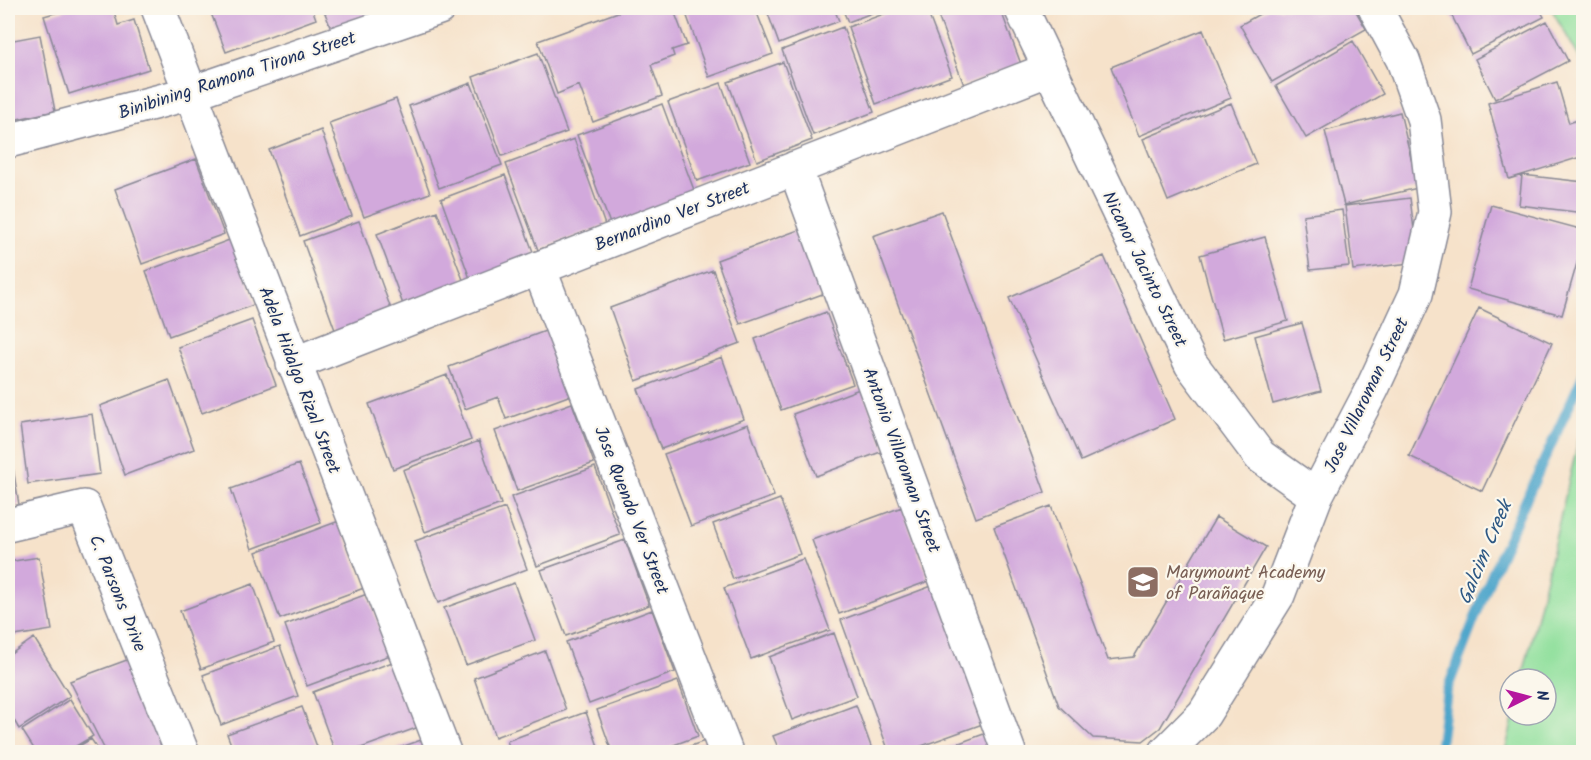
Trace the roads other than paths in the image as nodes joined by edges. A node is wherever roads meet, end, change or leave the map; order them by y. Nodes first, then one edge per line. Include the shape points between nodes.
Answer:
1 (158, 8) edge
2 (439, 8) edge
3 (1021, 8) edge
4 (1375, 8) edge
5 (1050, 69) junction
6 (191, 93) junction
7 (8, 141) edge
8 (795, 168) junction
9 (539, 268) junction
10 (293, 364) junction
11 (1316, 496) junction
12 (8, 525) edge
13 (182, 753) edge
14 (444, 753) edge
15 (726, 753) edge
16 (1009, 753) edge
17 (1166, 753) edge

1 - 6 street, Adela Hidalgo Rizal Street
2 - 6 street, Binibining Ramona Tirona Street
3 - 5 street, Nicanor Jacinto Street
4 - 11 street, Jose Villaroman Street via 1403,60 1424,120 1435,212 1416,294
5 - 8 street, Bernardino Ver Street
5 - 11 street, Nicanor Jacinto Street via 1191,364 1260,456
6 - 7 street, Binibining Ramona Tirona Street
6 - 10 street, Adela Hidalgo Rizal Street
8 - 9 street, Bernardino Ver Street
8 - 16 street, Antonio Villaroman Street
9 - 10 street, Bernardino Ver Street
9 - 15 street, Jose Quendo Ver Street
10 - 14 street, Adela Hidalgo Rizal Street
11 - 17 street, Jose Villaroman Street via 1278,595 1204,714
12 - 13 street, C. Parsons Drive via 84,507

